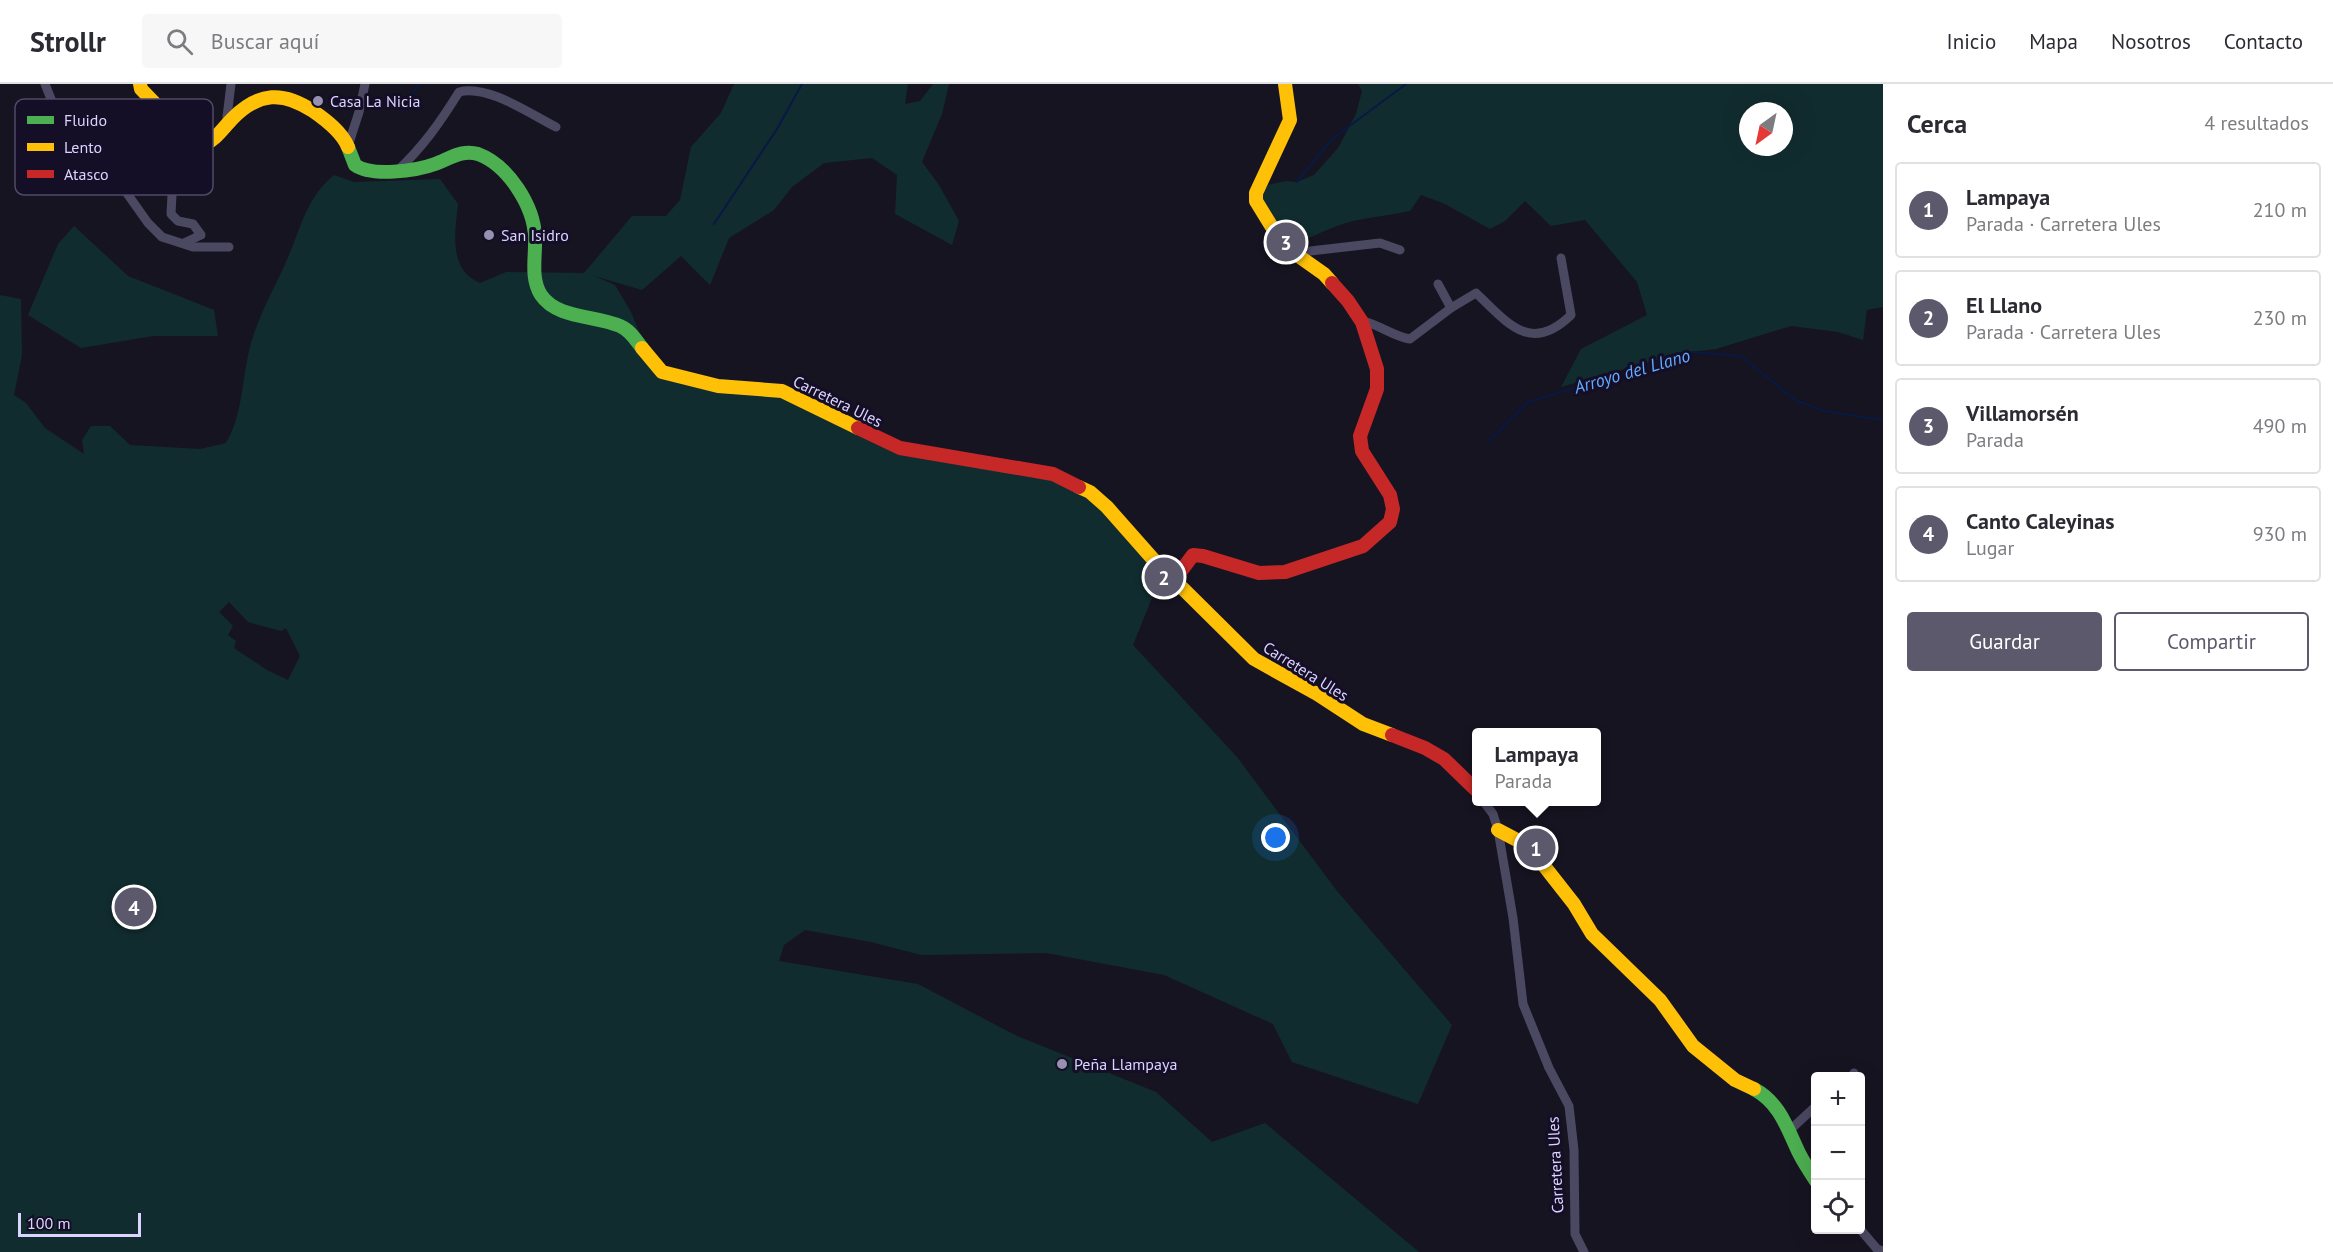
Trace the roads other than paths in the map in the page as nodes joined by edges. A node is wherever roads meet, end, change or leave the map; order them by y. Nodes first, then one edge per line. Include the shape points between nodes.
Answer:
1 (45, 84) edge
2 (231, 84) edge
3 (365, 84) edge
4 (1285, 84) edge
5 (140, 86) edge
6 (51, 99) edge
7 (152, 99) edge
8 (226, 125) junction
9 (556, 127) dead end
10 (213, 140) edge
11 (348, 146) junction
12 (398, 170) junction
13 (128, 195) edge
14 (172, 195) edge
15 (184, 243) junction
16 (229, 247) dead end
17 (1400, 250) dead end
18 (1292, 253) junction
19 (1561, 258) dead end
20 (1438, 284) dead end
21 (1451, 308) junction
22 (1362, 322) junction
23 (1174, 579) junction
24 (1472, 786) edge
25 (1487, 806) edge
26 (1498, 830) junction
27 (1811, 1110) edge
28 (1790, 1130) junction
29 (1814, 1180) edge
30 (1864, 1234) edge
31 (1883, 1251) edge
32 (1584, 1252) edge

1 - 6 street
2 - 8 street
3 - 11 street
4 - 18 street via 1290,120 1256,193 1256,201
5 - 7 street, Carretera Ules
8 - 10 street, Carretera Ules
8 - 11 street, Carretera Ules via 259,98 290,98 332,125
9 - 12 street via 470,89 459,92 417,153
11 - 12 street, Carretera Ules via 350,160 358,167 369,171
12 - 23 street, Carretera Ules via 431,166 464,152 489,158 514,186 533,219 536,285 543,298 558,308 630,332 662,372 718,386 782,391 900,448 1053,474 1090,492
13 - 15 street via 162,237
14 - 15 street via 171,214 178,222 193,224 201,235
15 - 16 street via 193,247
17 - 18 street via 1380,243
18 - 22 street via 1324,274
19 - 21 street via 1571,315 1542,334 1517,329 1476,293
20 - 21 street
21 - 22 street via 1410,339
22 - 23 street via 1377,369 1377,389 1360,436 1362,451 1390,495 1390,522 1363,546 1285,573 1259,573 1193,555
23 - 24 street, Carretera Ules via 1254,658 1363,724 1444,759
25 - 26 street, Carretera Ules
26 - 28 street via 1534,853 1592,934 1660,1000 1693,1046 1735,1080 1761,1093 1781,1113
26 - 32 street, Carretera Ules via 1523,1004 1569,1106 1575,1234
27 - 28 street
28 - 29 street
30 - 31 street

